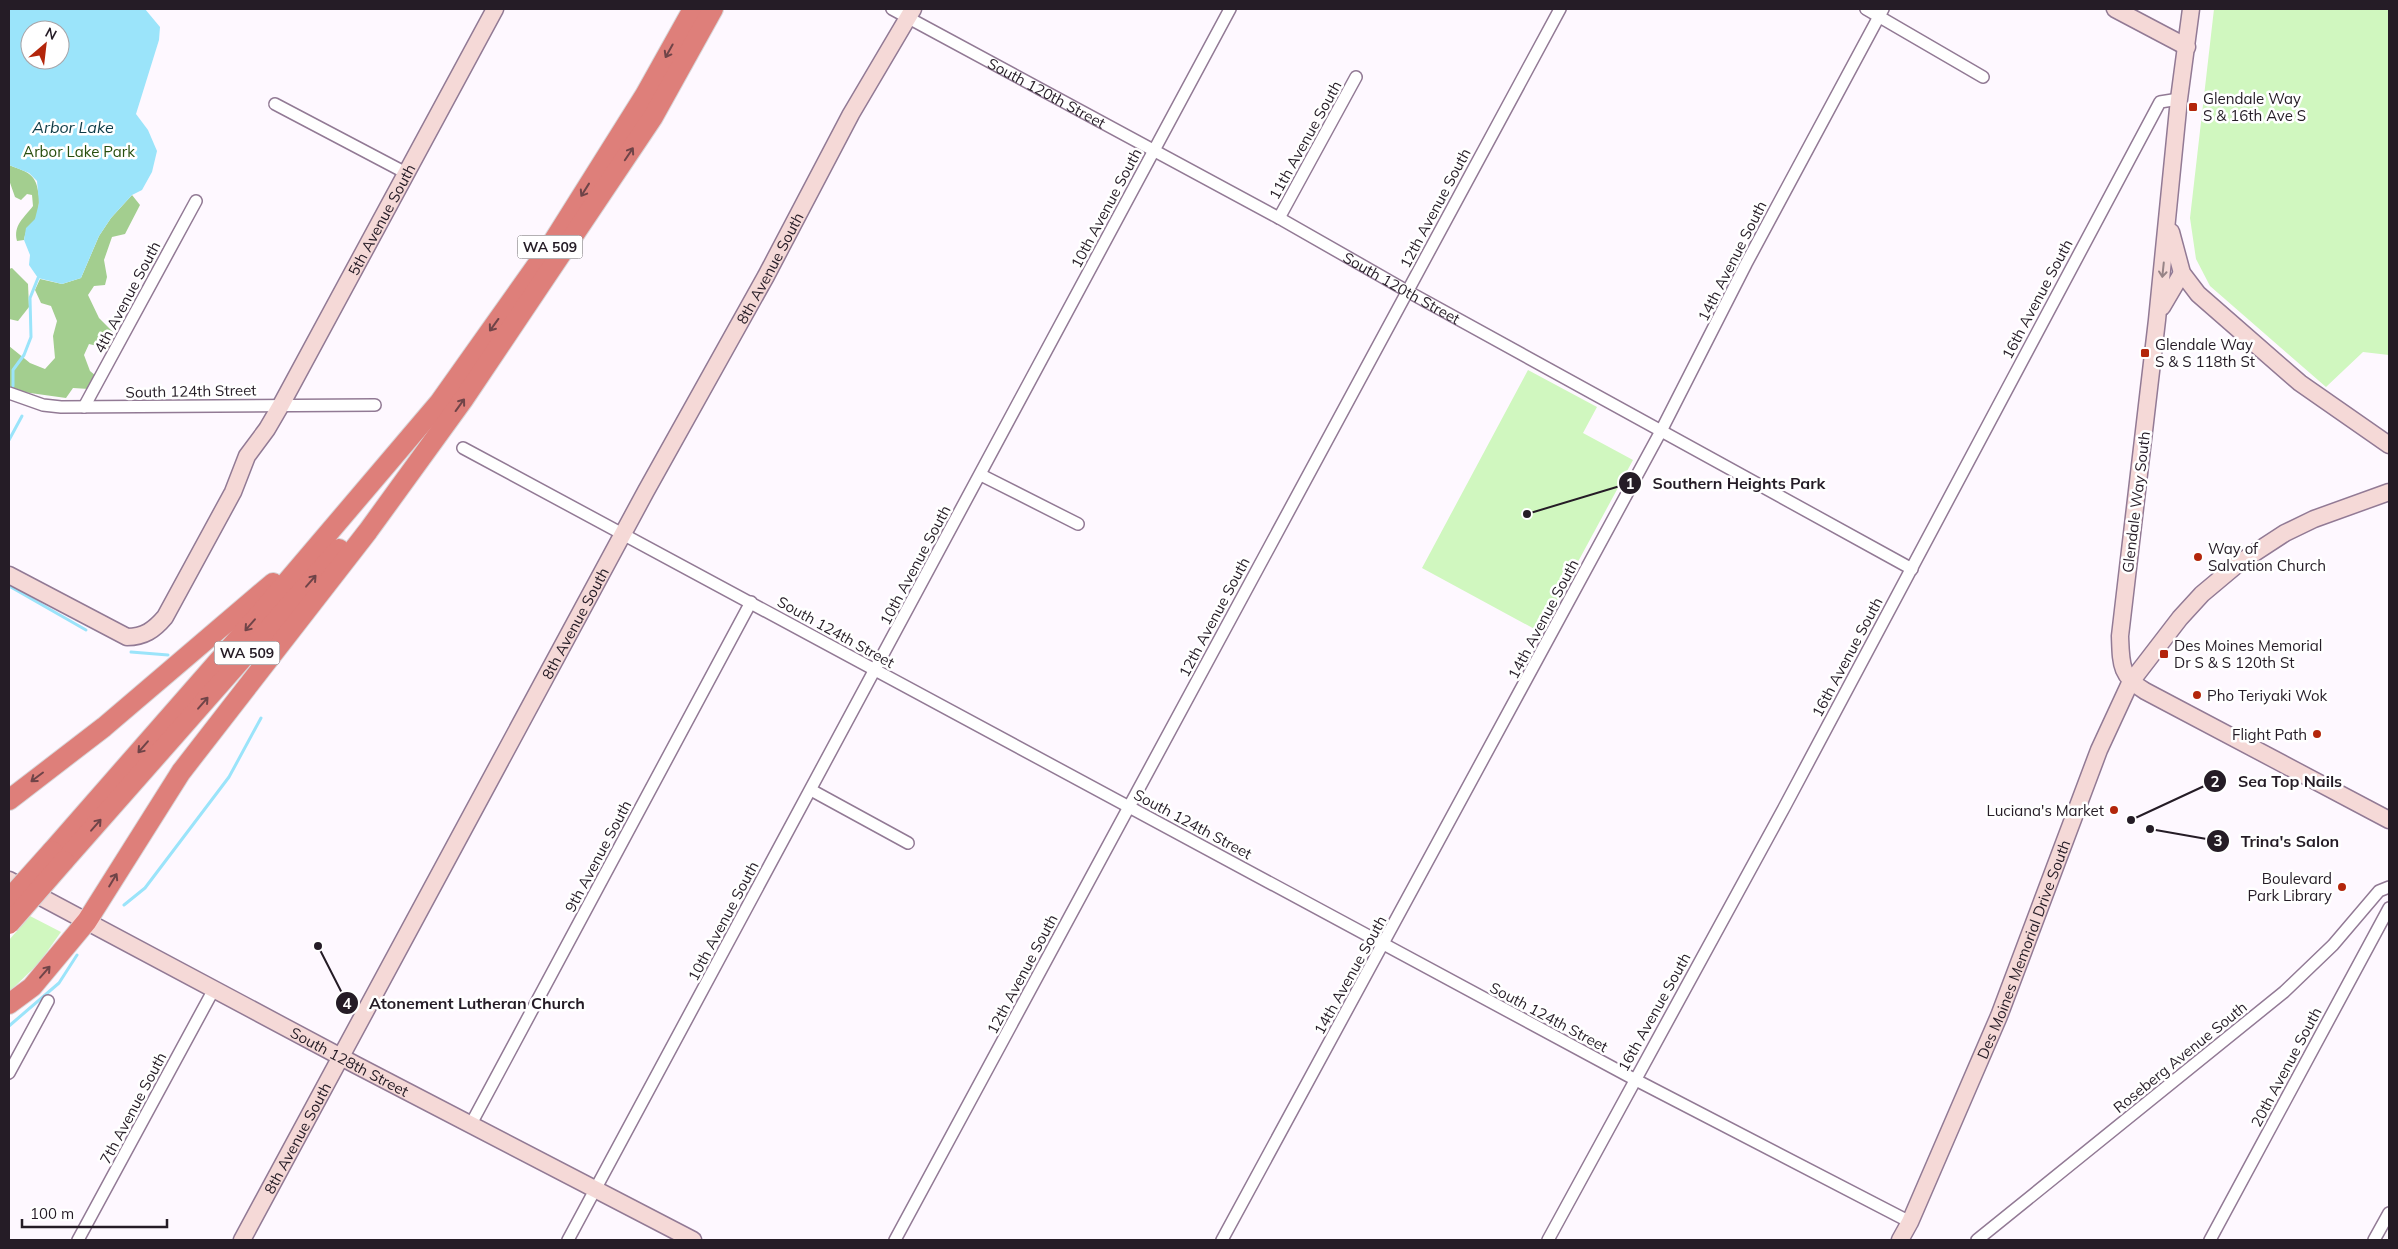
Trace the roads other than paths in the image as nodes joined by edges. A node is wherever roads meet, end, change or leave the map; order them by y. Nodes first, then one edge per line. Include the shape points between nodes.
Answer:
1 (495, 9) edge
2 (693, 9) edge
3 (713, 9) edge
4 (892, 9) edge
5 (1230, 9) edge
6 (1560, 9) edge
7 (1866, 9) edge
8 (2116, 9) edge
9 (2191, 9) edge
10 (1881, 12) edge
11 (911, 13) edge
12 (2187, 47) junction
13 (1356, 77) dead end
14 (1983, 77) dead end
15 (2179, 99) junction
16 (276, 104) dead end
17 (1154, 151) junction
18 (406, 173) junction
19 (2171, 187) junction
20 (196, 201) dead end
21 (1279, 218) junction
22 (2182, 273) junction
23 (1407, 291) junction
24 (2157, 320) junction
25 (9, 393) edge
26 (281, 405) junction
27 (376, 405) dead end
28 (84, 407) junction
29 (1661, 431) junction
30 (430, 444) junction
31 (2389, 445) edge
32 (464, 448) dead end
33 (383, 468) junction
34 (981, 475) junction
35 (2386, 493) edge
36 (1078, 524) dead end
37 (623, 534) junction
38 (1912, 569) junction
39 (9, 575) edge
40 (751, 602) junction
41 (876, 671) junction
42 (2130, 683) junction
43 (811, 790) junction
44 (9, 800) edge
45 (1129, 807) junction
46 (2389, 820) edge
47 (908, 842) dead end
48 (58, 856) junction
49 (9, 880) edge
50 (2389, 887) edge
51 (9, 899) edge
52 (2389, 908) edge
53 (87, 921) junction
54 (9, 924) edge
55 (1383, 945) junction
56 (214, 989) junction
57 (48, 1001) dead end
58 (9, 1004) edge
59 (342, 1058) junction
60 (9, 1073) edge
61 (1634, 1079) junction
62 (471, 1124) junction
63 (595, 1190) junction
64 (2389, 1213) edge
65 (1910, 1222) junction
66 (78, 1240) edge
67 (242, 1240) edge
68 (568, 1240) edge
69 (693, 1240) edge
70 (896, 1240) edge
71 (1222, 1240) edge
72 (1548, 1240) edge
73 (1900, 1240) edge
74 (1977, 1240) edge
75 (2210, 1240) edge
76 (2374, 1240) edge

1 - 18 street, 5th Avenue South
2 -> 33 highway, WA 509 via 645,95 550,248 439,403
30 -> 3 highway, WA 509 via 653,117
4 - 11 street, South 120th Street
5 - 17 street, 10th Avenue South
6 - 23 street, 12th Avenue South
7 - 10 street
8 - 12 street
9 - 12 street, Glendale Way South
10 - 14 street
10 - 29 street, 14th Avenue South
11 - 17 street, South 120th Street
11 - 37 street, 8th Avenue South via 851,114 766,276
12 - 15 street, Glendale Way South
13 - 21 street, 11th Avenue South
15 - 19 street, Glendale Way South
15 - 38 street, 16th Avenue South via 2160,102
16 - 18 street
17 - 21 street, South 120th Street
17 - 34 street, 10th Avenue South
18 - 26 street, 5th Avenue South
19 - 22 street via 2171,229
19 -> 24 street, Glendale Way South
20 - 28 street, 4th Avenue South
21 - 23 street, South 120th Street
22 - 24 street, Glendale Way South via 2164,301
22 - 31 street via 2198,294 2300,383
23 - 29 street, South 120th Street
23 - 45 street, 12th Avenue South
24 - 42 street, Glendale Way South via 2120,636 2125,674
25 - 28 street, South 124th Street via 43,405
26 - 27 street, South 124th Street
26 - 28 street, South 124th Street
26 - 39 street, 5th Avenue South via 247,456 233,492 165,617 146,634 126,637 116,633
29 - 38 street, South 120th Street
29 - 55 street, 14th Avenue South
48 -> 30 highway, WA 509
53 -> 30 highway via 181,772 368,531
32 - 37 street, South 124th Street
33 -> 44 highway via 318,540 268,588 104,727
33 -> 48 highway, WA 509
34 - 36 street
34 - 41 street, 10th Avenue South
35 - 42 street, Des Moines Memorial Drive South via 2285,532 2240,563 2202,594 2180,618
37 - 40 street, South 124th Street
37 - 59 street, 8th Avenue South
38 - 61 street, 16th Avenue South
40 - 41 street, South 124th Street
40 - 62 street, 9th Avenue South
41 - 43 street, 10th Avenue South
41 - 45 street, South 124th Street
42 - 46 street
42 - 65 street, Des Moines Memorial Drive South via 2099,750 1999,1016
43 - 47 street
43 - 63 street, 10th Avenue South
45 - 55 street, South 124th Street
45 - 70 street, 12th Avenue South
48 - 51 highway, WA 509, bridge
48 - 54 highway, WA 509, bridge
49 - 53 street, South 128th Street
50 - 74 street, Roseberg Avenue South via 2379,891 2327,951 2284,992
52 - 75 street, 20th Avenue South
53 - 56 street, South 128th Street
58 -> 53 highway via 32,987
55 - 61 street, South 124th Street
55 - 71 street, 14th Avenue South
56 - 59 street, South 128th Street
56 - 66 street, 7th Avenue South
57 - 60 street
59 - 62 street, South 128th Street
59 - 67 street, 8th Avenue South
61 - 65 street, South 124th Street
61 - 72 street, 16th Avenue South
62 - 63 street, South 128th Street
63 - 68 street, 10th Avenue South
63 - 69 street, South 128th Street
64 - 76 street
65 - 73 street, Des Moines Memorial Drive South

